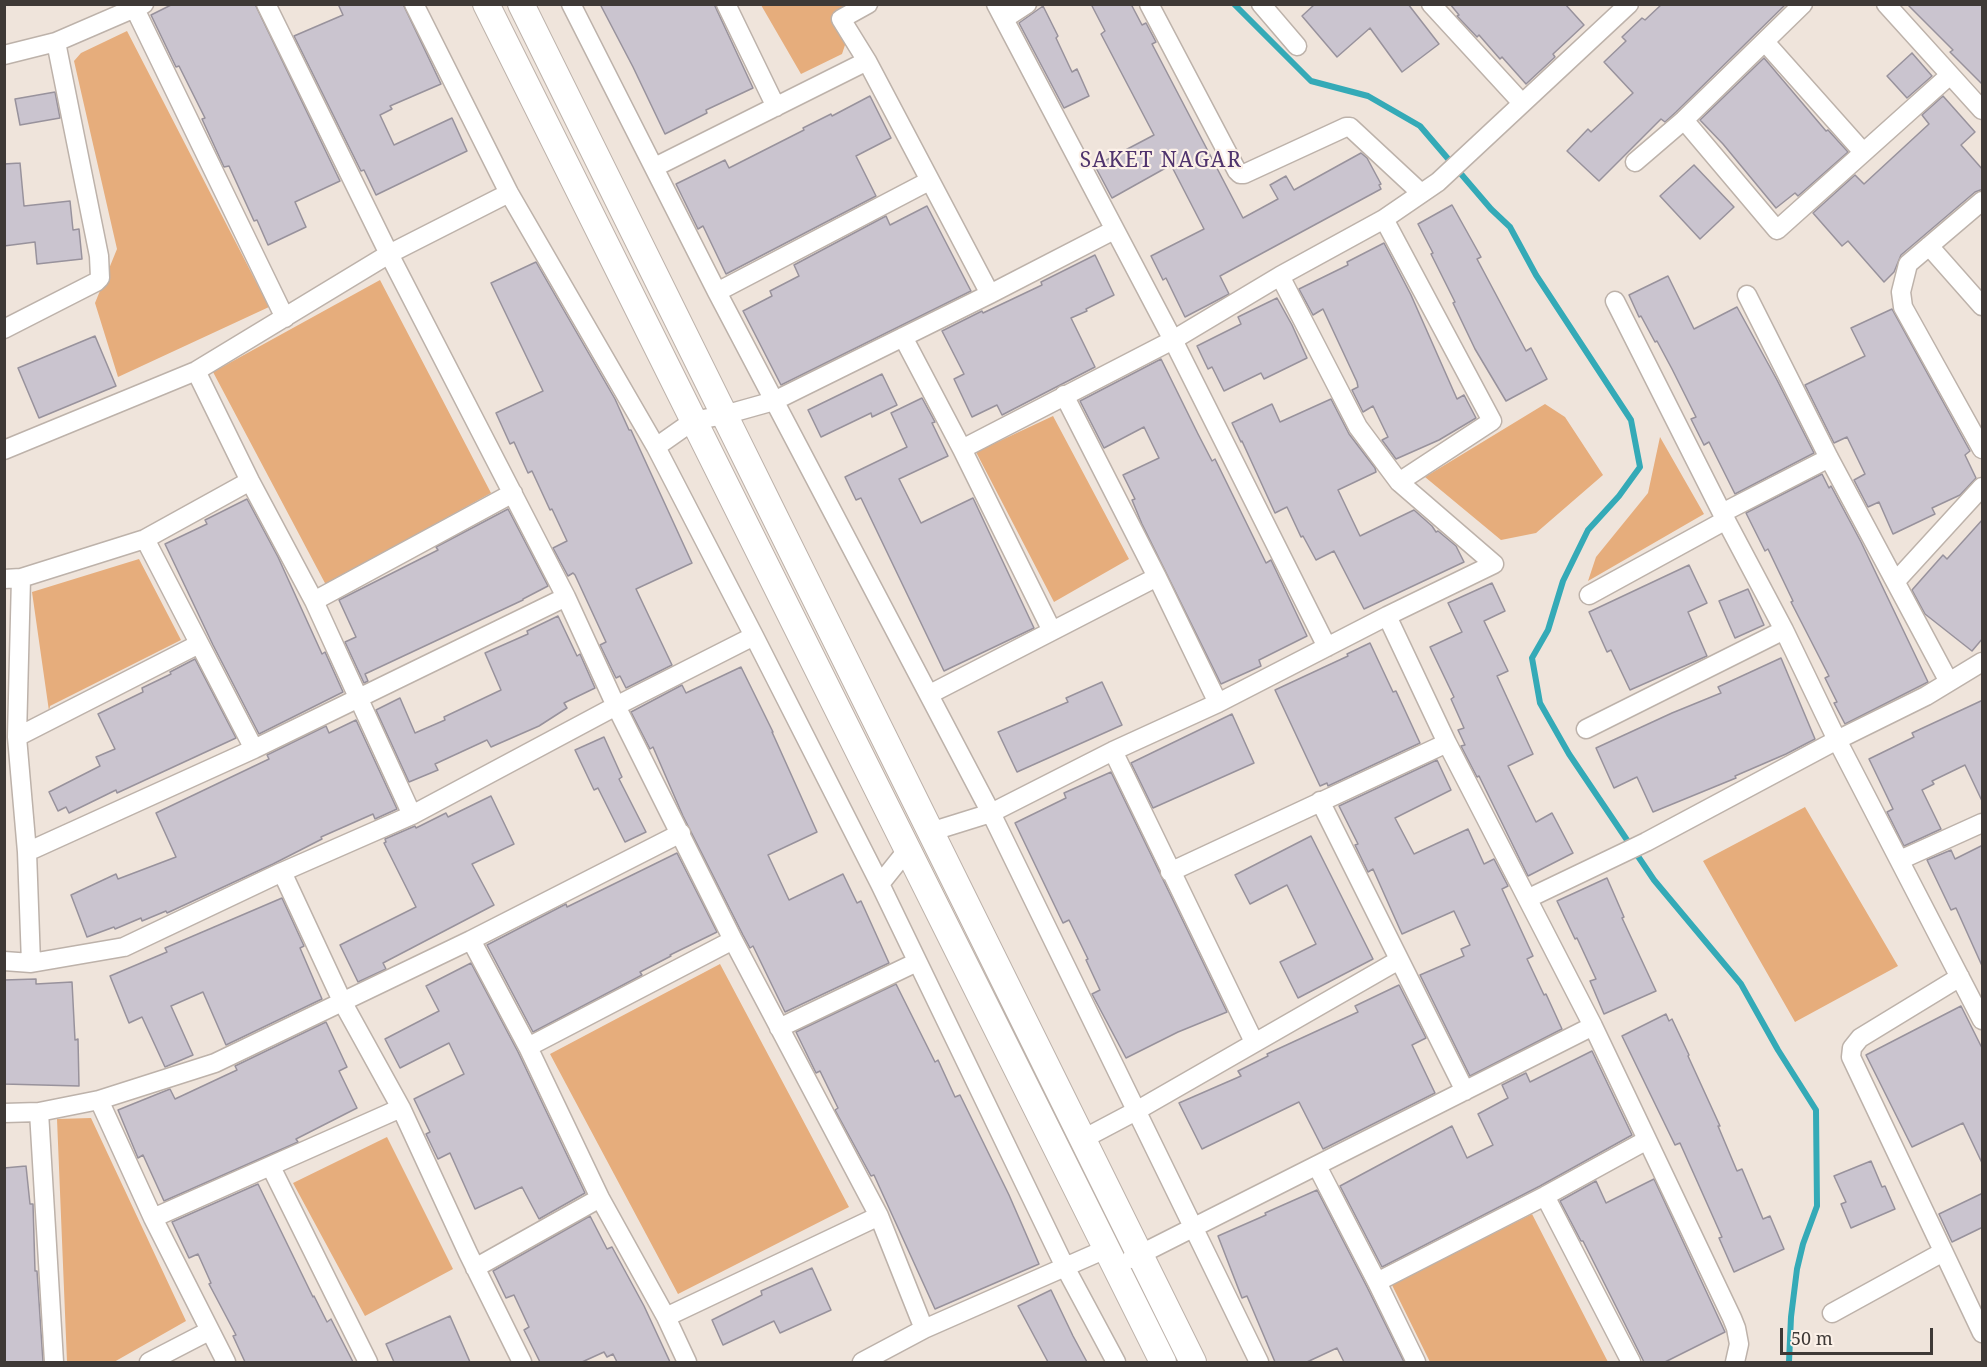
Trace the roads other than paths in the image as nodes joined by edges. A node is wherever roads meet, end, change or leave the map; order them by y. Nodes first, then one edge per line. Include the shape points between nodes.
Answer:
1 (266, 4) edge
2 (414, 4) edge
3 (486, 4) edge
4 (521, 4) edge
5 (571, 4) edge
6 (726, 4) edge
7 (868, 4) edge
8 (1027, 4) edge
9 (1149, 4) edge
10 (1431, 4) edge
11 (1803, 4) edge
12 (1886, 4) edge
13 (1267, 6) edge
14 (139, 7) edge
15 (1616, 8) edge
16 (1000, 12) edge
17 (56, 42) junction
18 (1765, 42) junction
19 (1297, 46) dead end
20 (4, 55) edge
21 (867, 61) junction
22 (1950, 75) junction
23 (1522, 103) junction
24 (776, 107) junction
25 (1983, 110) edge
26 (1684, 120) junction
27 (1863, 152) junction
28 (1635, 162) dead end
29 (655, 167) junction
30 (929, 181) junction
31 (509, 193) junction
32 (1421, 193) junction
33 (1983, 201) edge
34 (1384, 219) junction
35 (1114, 230) junction
36 (1929, 246) junction
37 (389, 254) junction
38 (1280, 276) junction
39 (717, 292) junction
40 (990, 294) junction
41 (1747, 295) dead end
42 (1615, 300) dead end
43 (1983, 306) edge
44 (285, 318) junction
45 (4, 329) edge
46 (903, 337) junction
47 (1173, 340) junction
48 (196, 371) junction
49 (1064, 395) junction
50 (774, 401) junction
51 (724, 415) junction
52 (693, 421) junction
53 (656, 447) junction
54 (962, 449) junction
55 (1983, 449) edge
56 (4, 450) edge
57 (1829, 459) junction
58 (250, 481) junction
59 (1399, 482) junction
60 (1983, 487) edge
61 (513, 493) junction
62 (1724, 517) junction
63 (145, 539) junction
64 (1157, 577) junction
65 (13, 578) edge
66 (1896, 581) junction
67 (1589, 595) dead end
68 (566, 597) junction
69 (314, 602) junction
70 (1386, 616) junction
71 (1784, 630) junction
72 (1052, 631) junction
73 (754, 636) junction
74 (199, 644) junction
75 (1327, 647) junction
76 (1983, 662) edge
77 (1949, 682) junction
78 (930, 694) junction
79 (359, 697) junction
80 (1218, 703) junction
81 (616, 706) junction
82 (1586, 729) dead end
83 (17, 736) junction
84 (1837, 740) junction
85 (1447, 742) junction
86 (254, 749) junction
87 (1113, 751) junction
88 (1320, 801) junction
89 (991, 813) junction
90 (412, 815) junction
91 (1983, 823) edge
92 (930, 832) junction
93 (681, 833) junction
94 (908, 849) junction
95 (27, 852) junction
96 (1900, 861) junction
97 (282, 872) junction
98 (1170, 872) junction
99 (879, 884) junction
100 (1529, 898) junction
101 (471, 940) junction
102 (733, 940) junction
103 (1399, 960) junction
104 (4, 961) edge
105 (917, 962) junction
106 (31, 963) junction
107 (1960, 977) junction
108 (343, 1003) junction
109 (1983, 1020) edge
110 (1593, 1026) junction
111 (779, 1028) junction
112 (1254, 1042) junction
113 (528, 1047) junction
114 (1465, 1091) junction
115 (99, 1100) junction
116 (401, 1108) junction
117 (1136, 1111) junction
118 (39, 1112) junction
119 (4, 1113) edge
120 (1083, 1139) junction
121 (1647, 1140) junction
122 (1317, 1166) junction
123 (271, 1167) junction
124 (1545, 1196) junction
125 (600, 1198) junction
126 (879, 1216) junction
127 (153, 1218) junction
128 (1192, 1228) junction
129 (1943, 1252) junction
130 (1138, 1255) junction
131 (1111, 1258) junction
132 (1065, 1267) junction
133 (475, 1268) junction
134 (1377, 1282) junction
135 (1832, 1313) dead end
136 (666, 1317) junction
137 (924, 1329) junction
138 (209, 1331) junction
139 (1983, 1333) edge
140 (54, 1362) edge
141 (149, 1362) edge
142 (226, 1362) edge
143 (368, 1362) edge
144 (522, 1362) edge
145 (687, 1362) edge
146 (862, 1362) edge
147 (1116, 1362) edge
148 (1163, 1362) edge
149 (1193, 1362) edge
150 (1259, 1362) edge
151 (1416, 1362) edge
152 (1631, 1362) edge
153 (1735, 1362) edge

1 - 37 street
2 - 31 street
3 - 52 main road
4 - 51 main road
5 - 29 street
6 - 24 street
7 - 21 street via 841,19
8 - 16 street
9 - 32 street via 1240,174 1350,127
10 - 23 street
11 - 18 street
12 - 22 street
13 - 19 street
14 - 17 street
14 - 44 street
15 - 23 street
16 - 35 street
17 - 20 street
17 - 45 street via 99,256 100,278
18 - 26 street
18 - 27 street
21 - 24 street
21 - 30 street
22 - 25 street
22 - 27 street
23 - 32 street via 1438,182
24 - 29 street
26 - 27 street via 1777,230
26 - 28 street
29 - 39 street
30 - 39 street
30 - 40 street
31 - 37 street
31 - 53 street
32 - 34 street
33 - 36 street
34 - 38 street
34 - 59 street via 1492,422
35 - 40 street
35 - 47 street
36 - 43 street
36 - 55 street via 1908,264 1902,300
37 - 44 street
37 - 61 street
38 - 47 street
38 - 59 street via 1358,427
39 - 50 street
40 - 46 street
41 - 57 street
42 - 62 street
44 - 48 street
46 - 50 street
46 - 54 street
47 - 49 street
47 - 75 street
48 - 56 street
48 - 58 street
49 - 54 street
49 - 64 street
50 - 51 street
50 - 78 street
51 - 52 street
51 - 92 main road
52 - 53 street
52 - 94 main road
53 - 73 street
54 - 72 street
57 - 62 street
57 - 66 street
58 - 63 street
58 - 69 street
59 - 70 street via 1494,564
60 - 66 street
61 - 68 street
61 - 69 street
62 - 67 street
62 - 71 street
63 - 65 street
63 - 74 street
64 - 72 street
64 - 80 street
65 - 83 street
66 - 77 street
68 - 79 street
68 - 81 street
69 - 79 street
70 - 75 street
70 - 85 street
71 - 82 street
71 - 84 street
72 - 78 street
73 - 81 street
73 - 99 street
74 - 83 street
74 - 86 street
75 - 80 street
76 - 77 street
77 - 84 street
78 - 89 street
79 - 86 street
79 - 90 street
80 - 87 street
81 - 90 street
81 - 93 street
83 - 95 street
84 - 96 street
84 - 100 street via 1646,842
85 - 88 street
85 - 100 street
86 - 95 street
87 - 89 street
87 - 98 street
88 - 98 street
88 - 103 street
89 - 92 street
89 - 117 street
90 - 97 street
91 - 96 street
92 - 94 main road
92 - 120 main road
93 - 101 street
93 - 102 street
94 - 99 street
94 - 131 main road
95 - 106 street
96 - 107 street
97 - 106 street via 124,947
97 - 108 street
98 - 112 street
99 - 105 street
100 - 110 street
101 - 108 street
101 - 113 street
102 - 111 street
102 - 113 street
103 - 112 street
103 - 114 street
104 - 106 street
105 - 111 street
105 - 132 street
107 - 109 street
107 - 129 street via 1860,1038 1851,1057
108 - 115 street via 215,1063
108 - 116 street
110 - 114 street
110 - 121 street
111 - 126 street
112 - 117 street
113 - 125 street
114 - 122 street
115 - 118 street
115 - 127 street
116 - 123 street
116 - 133 street
117 - 120 street
117 - 128 street
118 - 119 street
118 - 140 street
120 - 130 main road
121 - 124 street
121 - 153 street via 1736,1328 1739,1344
122 - 128 street
122 - 134 street
123 - 127 street
123 - 143 street
124 - 134 street
124 - 152 street
125 - 133 street
125 - 136 street
126 - 136 street
126 - 137 street
127 - 138 street
128 - 130 street
128 - 150 street
129 - 135 street
129 - 139 street
130 - 131 street
130 - 149 main road
131 - 132 street
131 - 148 main road
132 - 137 street
132 - 147 street
133 - 144 street
134 - 151 street
136 - 145 street
137 - 146 street
138 - 141 street
138 - 142 street

